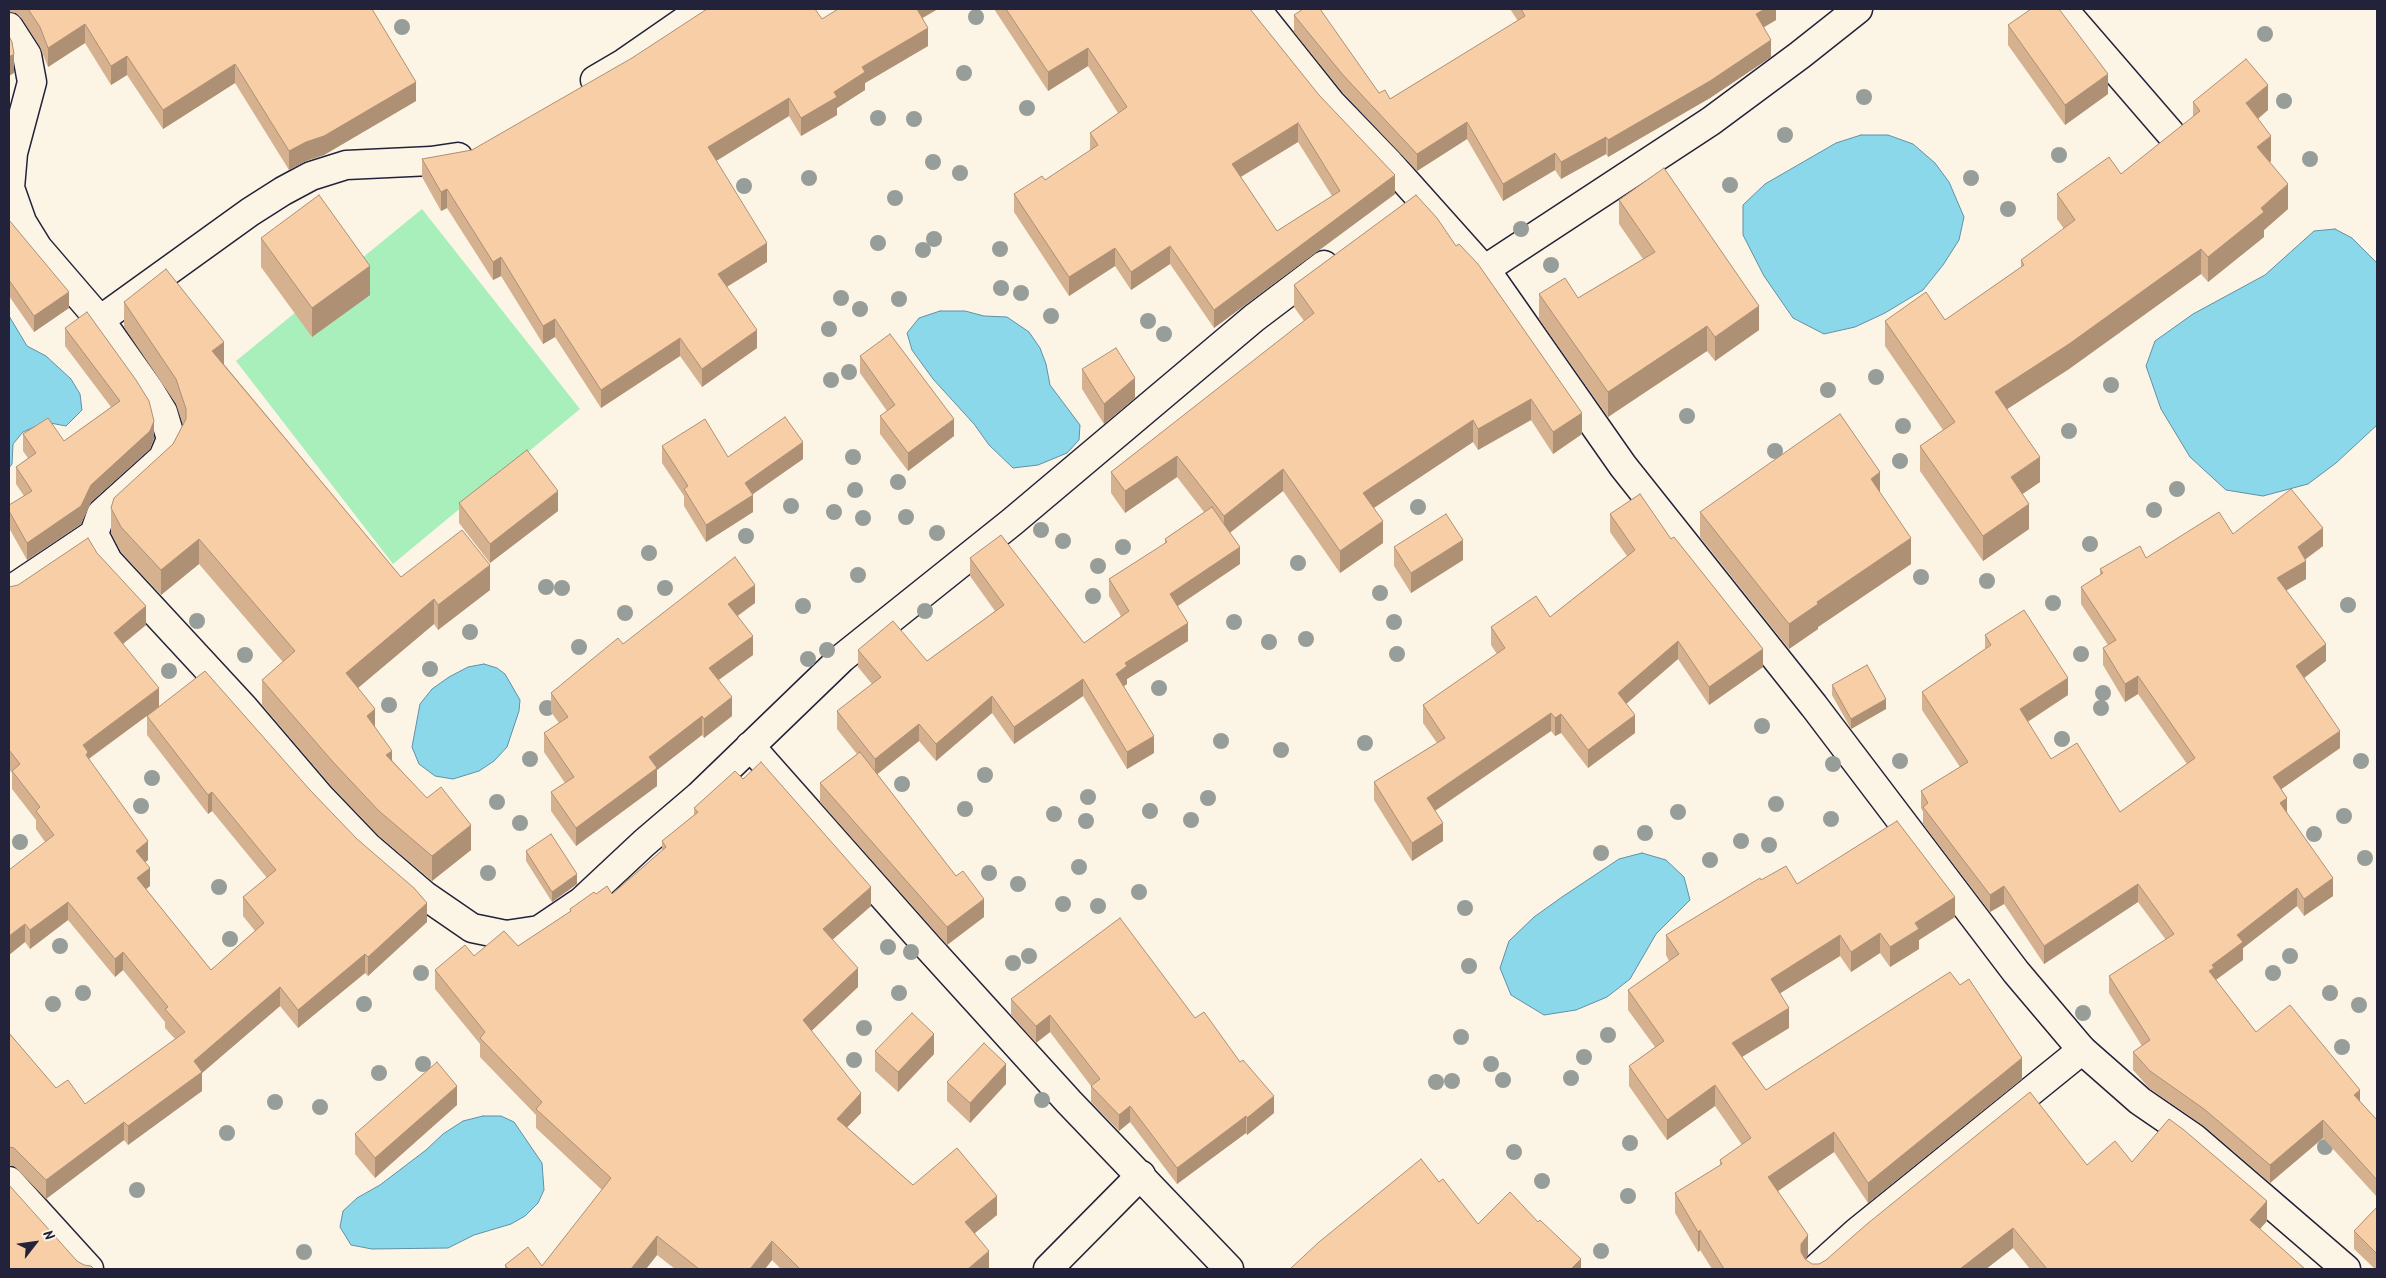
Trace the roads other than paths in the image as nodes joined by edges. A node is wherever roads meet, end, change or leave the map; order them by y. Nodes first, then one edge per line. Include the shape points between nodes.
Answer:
1 (702, 9) edge
2 (1256, 9) edge
3 (1858, 9) edge
4 (2063, 9) edge
5 (9, 27) edge
6 (577, 90) edge
7 (2171, 134) edge
8 (481, 146) edge
9 (10, 176) edge
10 (1342, 253) edge
11 (1484, 270) junction
12 (100, 320) junction
13 (94, 534) junction
14 (9, 591) edge
15 (750, 746) junction
16 (2082, 1050) junction
17 (1141, 1176) junction
18 (9, 1181) edge
19 (89, 1269) edge
20 (1048, 1269) edge
21 (1229, 1269) edge
22 (1816, 1269) edge
23 (2346, 1269) edge

1 - 6 street via 624,63
2 - 11 street via 1409,203
3 - 11 street via 1711,121
4 - 7 street
5 - 9 street via 28,55 32,82
8 - 12 street via 464,155 431,161 346,165 311,176 250,212
9 - 12 street via 10,188 22,222 38,248
10 - 15 street via 1254,318 1012,522 858,646
11 - 16 street via 1623,466 1814,706 2016,972
12 - 13 street via 164,412 171,439 163,458 100,514
13 - 14 street
13 - 15 street via 108,561 368,847 424,895 472,928 506,935 539,930 582,901
15 - 17 street via 1069,1102
16 - 22 street via 1857,1232
16 - 23 street via 2140,1100 2194,1138
17 - 20 street
17 - 21 street
18 - 19 street

